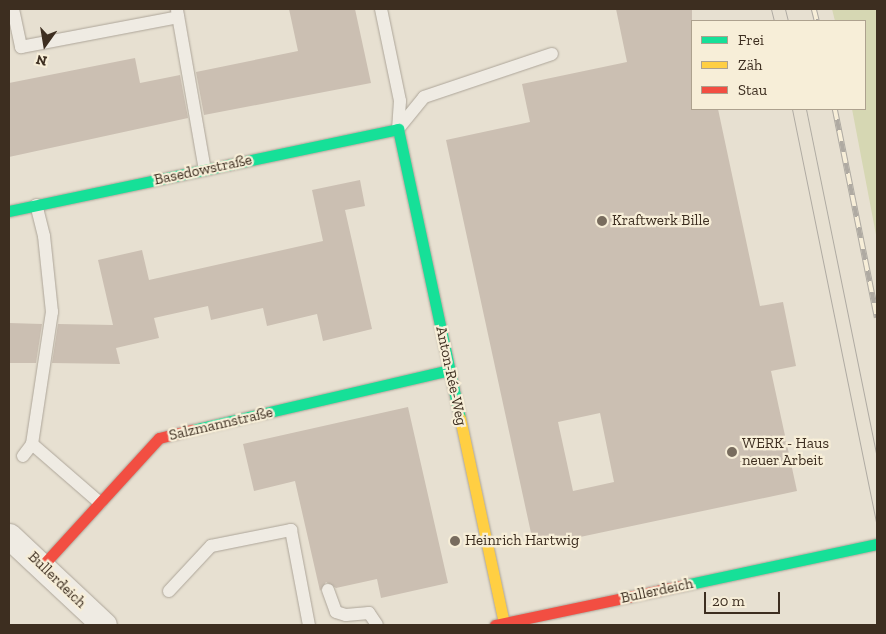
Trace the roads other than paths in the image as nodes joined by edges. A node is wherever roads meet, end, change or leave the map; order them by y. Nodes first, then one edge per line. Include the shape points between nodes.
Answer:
1 (13, 9) edge
2 (380, 9) edge
3 (177, 13) edge
4 (552, 54) dead end
5 (398, 129) junction
6 (205, 170) junction
7 (36, 205) junction
8 (9, 211) edge
9 (449, 370) junction
10 (32, 444) junction
11 (23, 456) dead end
12 (100, 503) junction
13 (9, 536) edge
14 (877, 544) edge
15 (43, 565) junction
16 (328, 590) dead end
17 (169, 591) dead end
18 (104, 625) edge
19 (309, 625) edge
20 (377, 625) edge
21 (501, 625) edge

1 - 3 lane via 21,46
2 - 5 lane via 400,101
3 - 6 lane
4 - 5 lane via 424,97
5 - 6 street, Basedowstraße
5 - 9 street, Anton-Rée-Weg
6 - 7 street, Basedowstraße
7 - 8 street, Basedowstraße
7 - 10 lane via 44,236 52,312
9 - 12 street, Salzmannstraße via 159,438
9 - 21 street, Anton-Rée-Weg
10 - 11 lane
10 - 12 lane
12 - 15 street, Salzmannstraße
13 - 15 street, Bullerdeich
14 - 21 street, Bullerdeich
15 - 18 street, Bullerdeich
16 - 20 lane via 336,612 346,615 369,613
17 - 19 lane via 211,546 291,530

